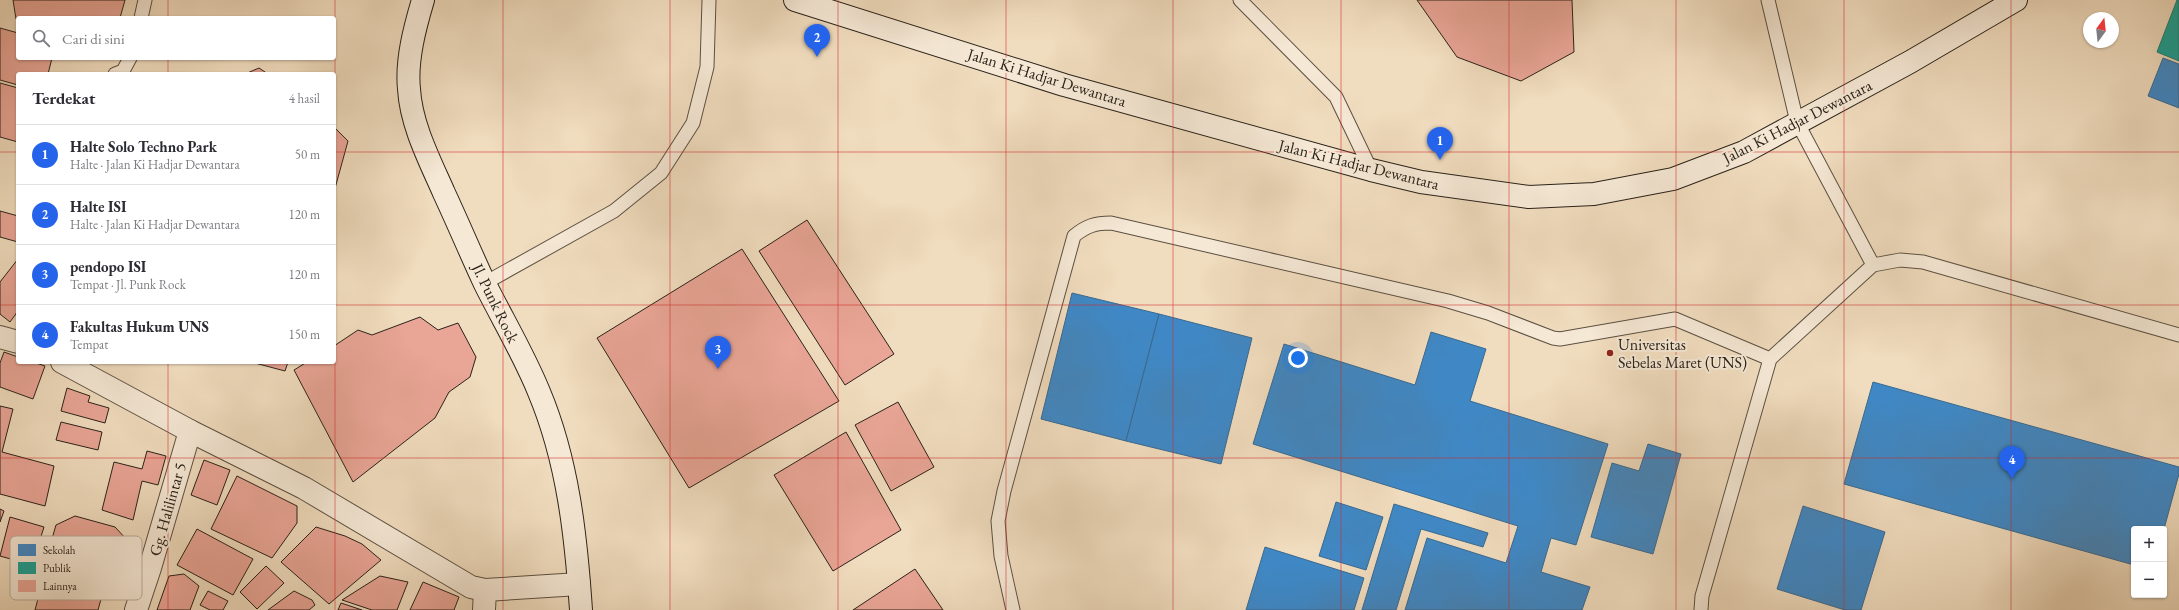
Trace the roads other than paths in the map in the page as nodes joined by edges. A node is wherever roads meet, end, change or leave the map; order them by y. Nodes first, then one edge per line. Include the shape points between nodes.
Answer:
1 (145, 0) edge
2 (423, 0) edge
3 (708, 0) edge
4 (795, 0) edge
5 (1240, 0) edge
6 (1768, 0) edge
7 (2016, 0) edge
8 (141, 16) edge
9 (129, 60) edge
10 (120, 72) edge
11 (1797, 122) junction
12 (1371, 170) junction
13 (1873, 265) junction
14 (485, 283) junction
15 (2179, 335) edge
16 (0, 336) edge
17 (16, 341) edge
18 (1770, 359) junction
19 (66, 364) edge
20 (190, 431) junction
21 (579, 584) junction
22 (142, 592) edge
23 (139, 600) edge
24 (484, 600) edge
25 (136, 610) edge
26 (581, 610) edge
27 (1013, 610) edge
28 (1701, 610) edge

1 - 8 lane
2 - 14 main road, Jl. Punk Rock via 410,57 408,89 416,126
3 - 14 lane via 707,67 693,123 661,173 614,211
4 - 12 main road, Jalan Ki Hadjar Dewantara via 1064,85
5 - 12 lane via 1336,97
6 - 11 lane
7 - 11 main road, Jalan Ki Hadjar Dewantara via 1904,66
9 - 10 lane
11 - 12 main road, Jalan Ki Hadjar Dewantara via 1744,152 1673,179 1594,194 1529,197 1421,182
11 - 13 lane
13 - 15 lane via 1900,260 1923,262
13 - 18 lane
14 - 21 main road, Jl. Punk Rock via 539,391 552,426 570,507
16 - 17 main road
18 - 27 lane via 1675,319 1553,338 1448,301 1111,223 1096,223 1074,236 1004,491 998,521 1001,556
18 - 28 lane via 1702,596
19 - 20 main road
20 - 22 main road, Gg. Halilintar 5
20 - 24 main road via 304,488 471,586
21 - 24 main road
21 - 26 main road, Jl. Punk Rock
23 - 25 main road, Gg. Halilintar 5

